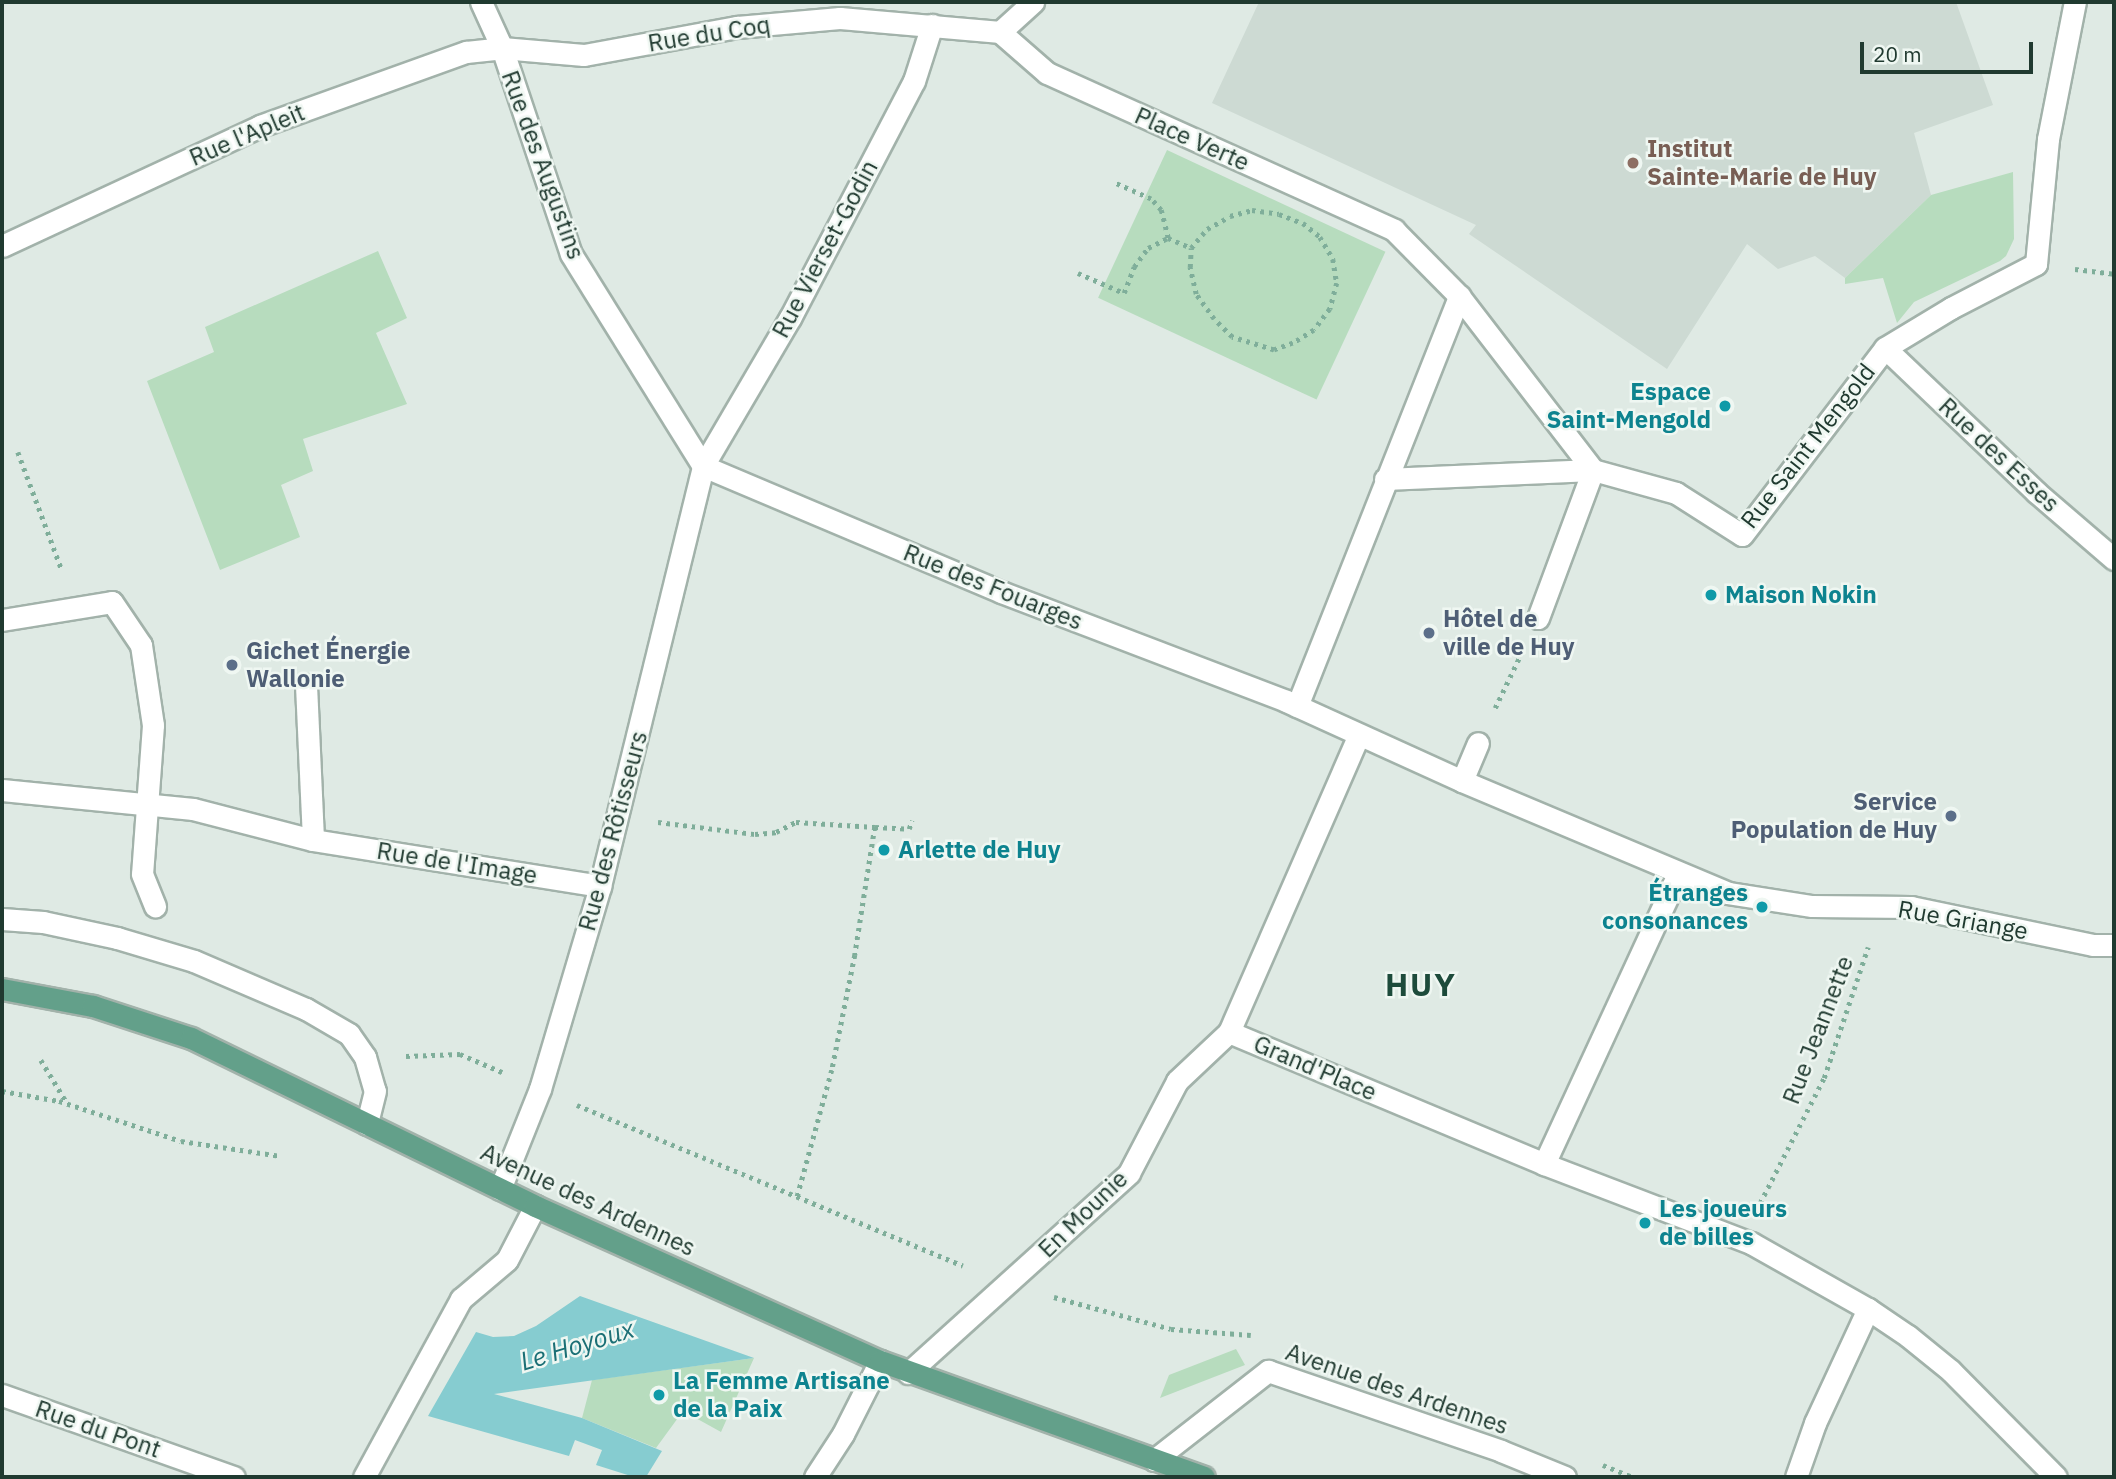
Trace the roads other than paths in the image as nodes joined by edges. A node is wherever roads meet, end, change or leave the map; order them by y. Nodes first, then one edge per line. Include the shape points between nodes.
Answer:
1 (481, 2) edge
2 (1033, 2) edge
3 (2075, 2) edge
4 (932, 25) junction
5 (1000, 32) junction
6 (502, 48) junction
7 (2, 246) edge
8 (1458, 296) junction
9 (1885, 348) junction
10 (703, 466) junction
11 (1593, 470) junction
12 (1385, 479) junction
13 (2114, 559) edge
14 (1538, 618) road end
15 (2, 620) edge
16 (306, 685) dead end
17 (1292, 703) junction
18 (1359, 735) junction
19 (1478, 743) road end
20 (1462, 780) junction
21 (2, 790) edge
22 (147, 805) junction
23 (313, 840) junction
24 (1678, 874) junction
25 (600, 886) junction
26 (155, 906) dead end
27 (2, 919) edge
28 (2114, 945) edge
29 (2, 989) edge
30 (1229, 1032) junction
31 (367, 1124) junction
32 (1544, 1164) junction
33 (500, 1189) junction
34 (535, 1206) junction
35 (1868, 1308) junction
36 (880, 1361) junction
37 (908, 1373) junction
38 (2, 1395) edge
39 (1154, 1460) junction
40 (234, 1477) edge
41 (364, 1477) edge
42 (815, 1477) edge
43 (1204, 1477) edge
44 (1565, 1477) edge
45 (1796, 1477) edge
46 (2056, 1477) edge

1 - 6 street, Rue des Augustins
2 - 5 street
3 - 9 street via 2048,139 2036,264
4 - 5 street, Rue du Coq
4 - 6 street, Rue du Coq via 840,18 737,27 584,55
4 - 10 street, Rue Vierset-Godin via 914,81 790,317
5 - 8 street, Place Verte via 1047,73 1394,230
6 - 7 street, Rue l'Apleit via 466,52 260,126
6 - 10 street, Rue des Augustins via 570,254
8 - 11 street
8 - 12 street
9 - 11 street, Rue Saint Mengold via 1742,536 1676,493
9 - 13 street, Rue des Esses via 2036,492
10 - 17 street, Rue des Fouarges via 1001,592
10 - 25 street, Rue des Rôtisseurs
11 - 12 street
11 - 14 street
12 - 17 street
15 - 22 street via 112,602 141,645 153,725
16 - 23 street
17 - 18 street
18 - 20 street
18 - 30 street, Grand'Place
19 - 20 street
20 - 24 street
21 - 22 street, Rue de l'Image
22 - 23 street, Rue de l'Image via 193,809
22 - 26 street via 142,874
23 - 25 street, Rue de l'Image
24 - 28 street, Rue Griange via 1728,893 1812,906 1910,907
24 - 32 street
25 - 33 street, Rue des Rôtisseurs via 540,1089
27 - 31 street via 43,922 117,938 194,961 306,1009 348,1034 365,1057 374,1091
29 - 31 main road, Avenue des Ardennes via 93,1006 178,1033
30 - 32 street, Grand'Place
30 - 37 street, En Mounie via 1177,1081 1129,1173
31 - 33 main road, Avenue des Ardennes
32 - 35 street, Grand'Place via 1742,1238
33 - 34 main road, Avenue des Ardennes
34 - 36 main road, Avenue des Ardennes
34 - 41 street via 508,1260 461,1299
35 - 45 street via 1815,1423
35 - 46 street, Grand'Place via 1951,1371
36 - 37 main road, Avenue des Ardennes
36 - 42 street
37 - 39 main road, Avenue des Ardennes
38 - 40 street, Rue du Pont
39 - 43 main road, Avenue des Ardennes
39 - 44 street, Avenue des Ardennes via 1268,1371

